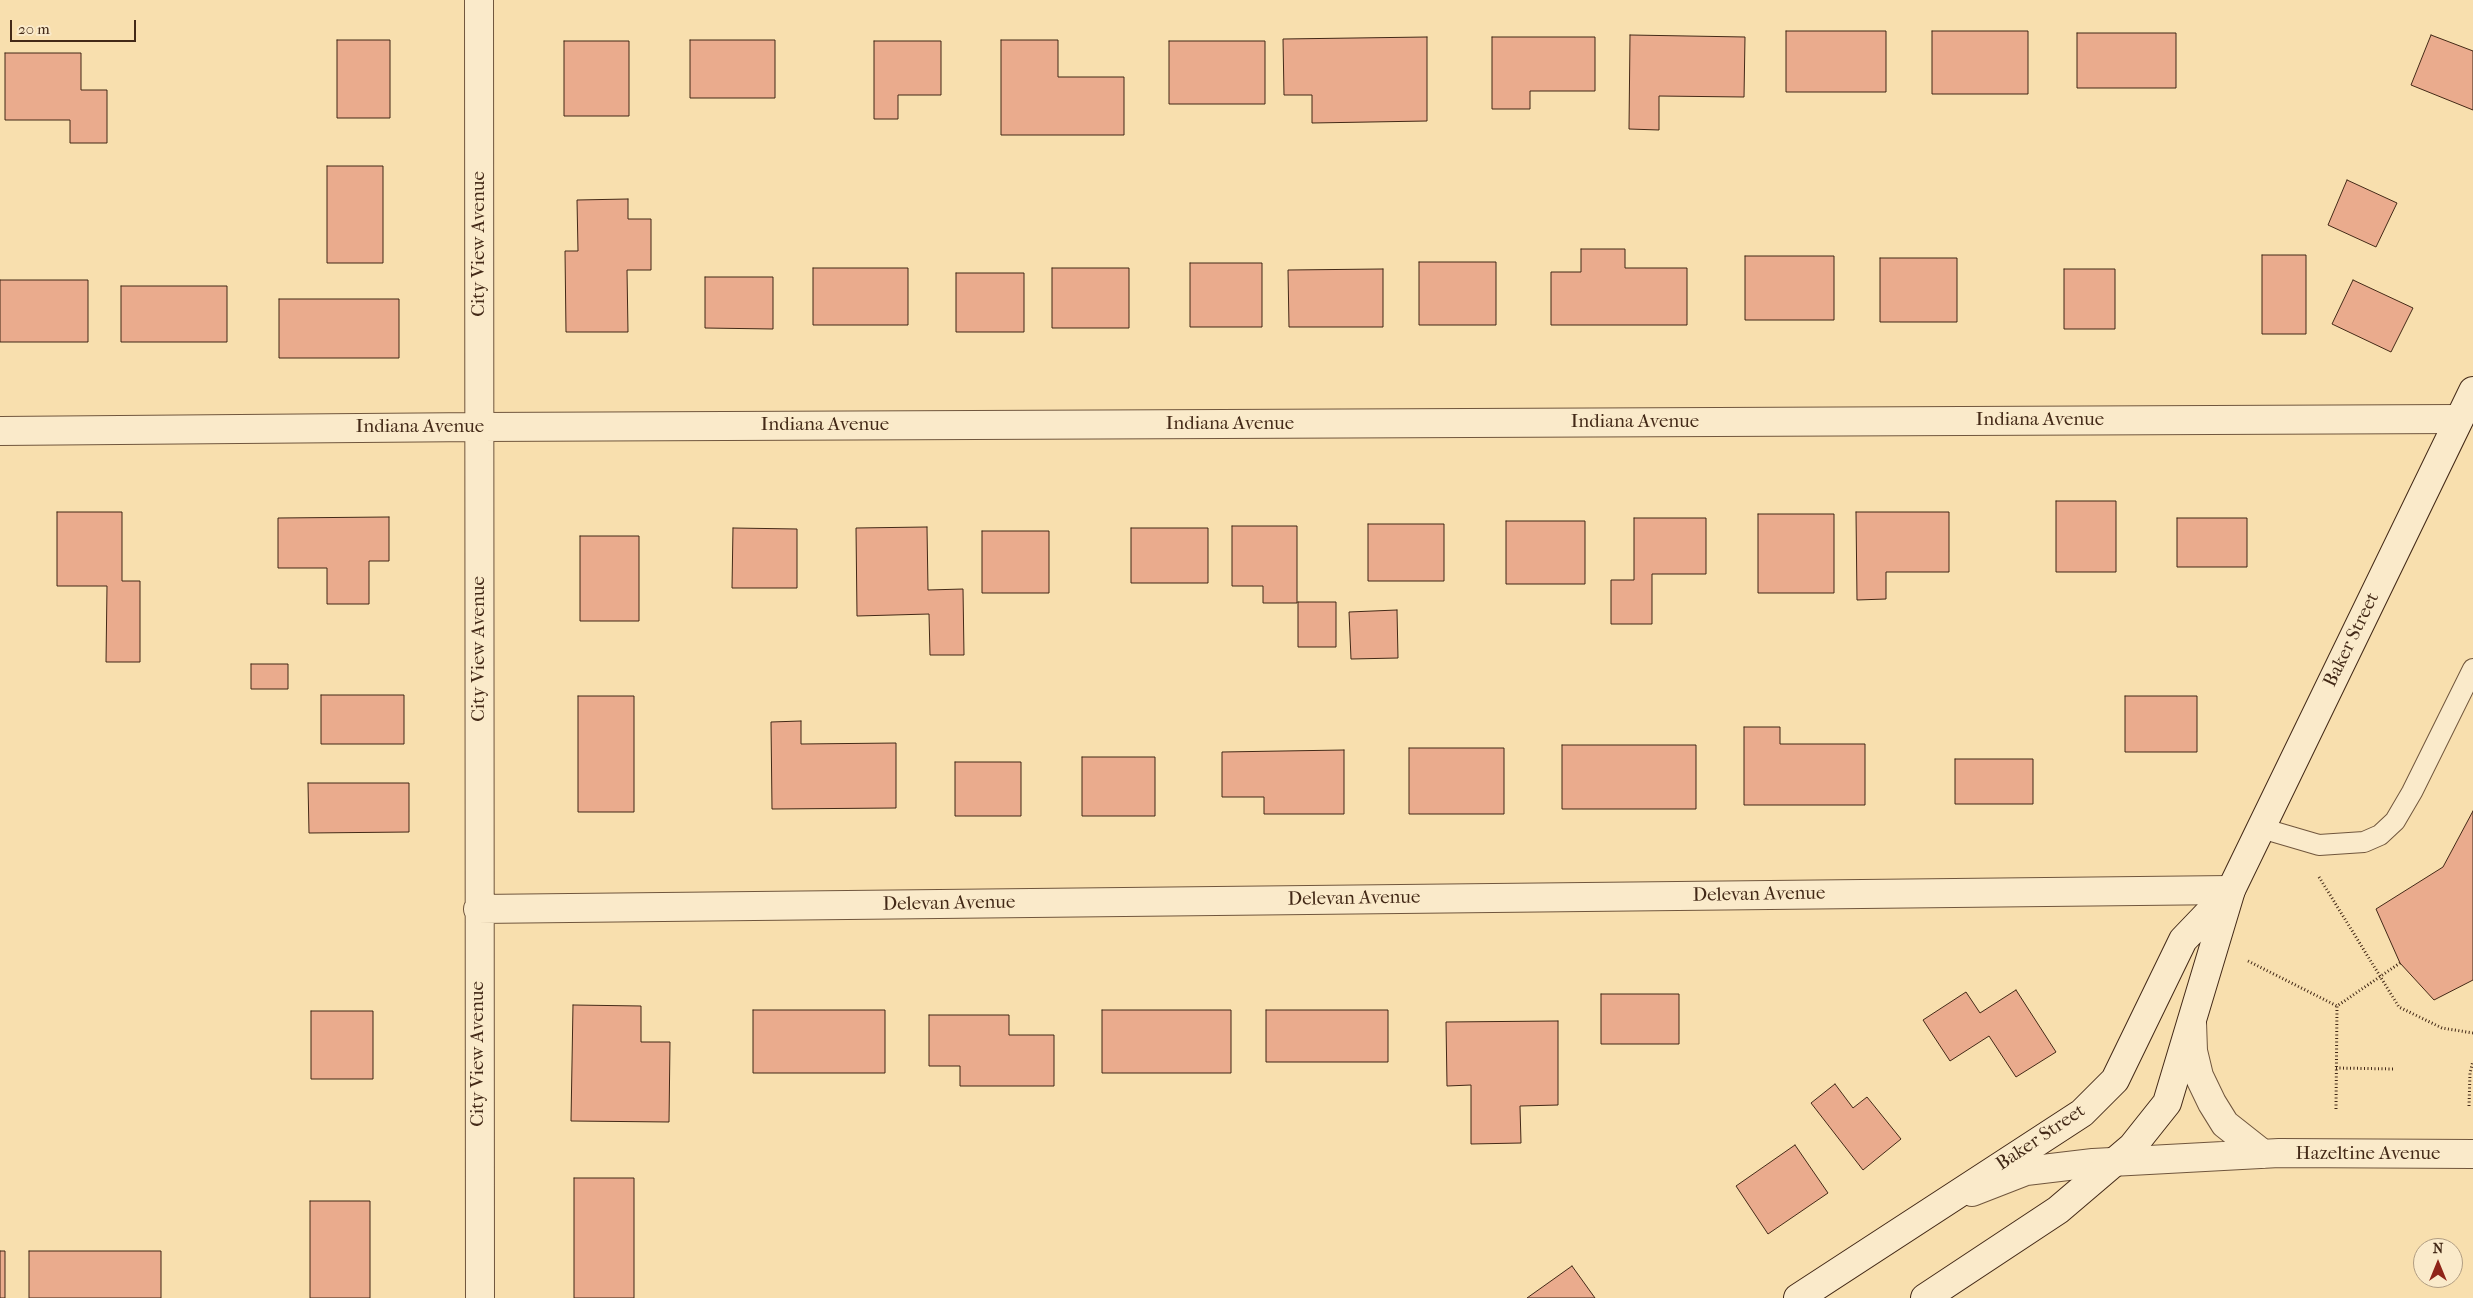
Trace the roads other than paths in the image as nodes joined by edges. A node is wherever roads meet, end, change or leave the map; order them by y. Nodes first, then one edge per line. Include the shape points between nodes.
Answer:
1 (479, 0) edge
2 (2473, 391) edge
3 (2459, 419) junction
4 (479, 427) junction
5 (0, 431) edge
6 (2473, 669) edge
7 (2261, 828) junction
8 (2231, 890) junction
9 (478, 909) junction
10 (2192, 1019) junction
11 (2263, 1154) junction
12 (2473, 1154) edge
13 (2114, 1162) junction
14 (1947, 1201) junction
15 (480, 1298) edge
16 (1798, 1298) edge
17 (1925, 1298) edge

1 - 4 street, City View Avenue
2 - 3 street, Baker Street
3 - 4 street, Indiana Avenue
3 - 7 street, Baker Street
4 - 5 street, Indiana Avenue
4 - 9 street, City View Avenue
6 - 7 lane via 2412,792 2395,821 2380,835 2364,842 2319,845
7 - 8 street, Baker Street
8 - 9 street, Delevan Avenue
8 - 10 street, Baker Street
8 - 14 street, Baker Street via 2183,940 2115,1080 2082,1113
9 - 15 street, City View Avenue
10 - 11 street via 2197,1068 2212,1103 2225,1124
10 - 13 street, Baker Street via 2167,1103 2132,1147
11 - 12 street, Hazeltine Avenue
11 - 13 street, Hazeltine Avenue
13 - 14 street, Hazeltine Avenue via 2026,1171
13 - 17 street, Baker Street via 2058,1210
14 - 16 street, Baker Street

